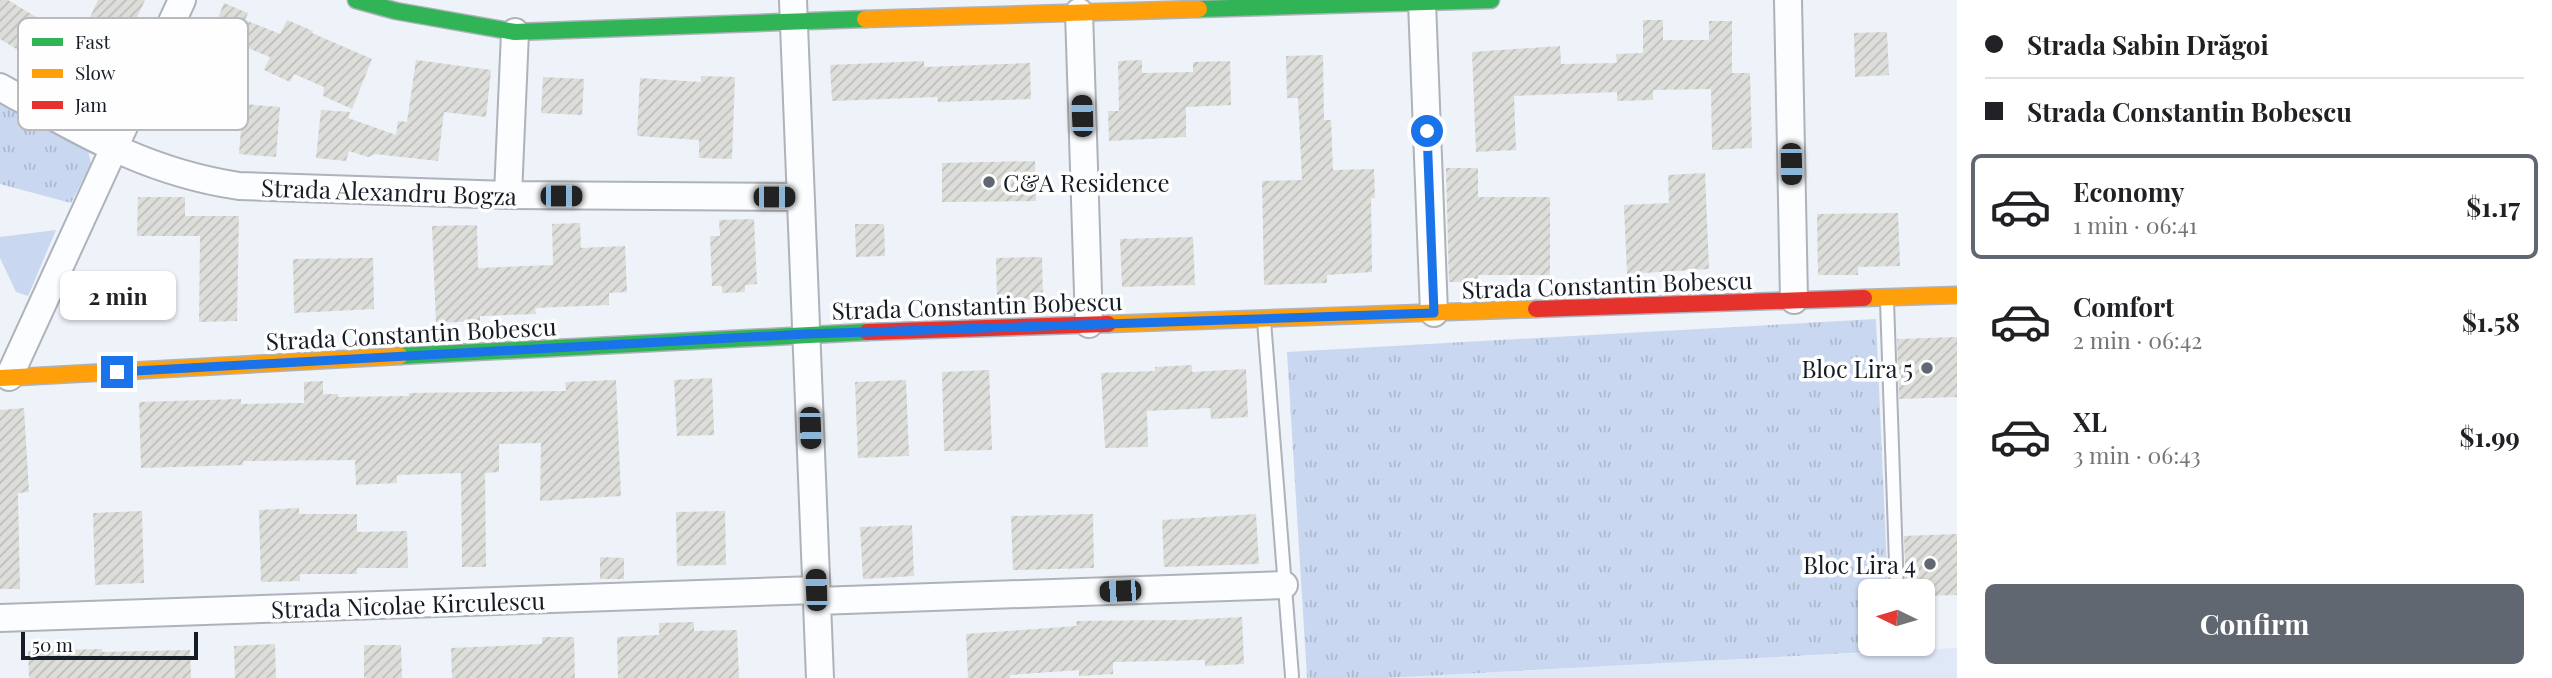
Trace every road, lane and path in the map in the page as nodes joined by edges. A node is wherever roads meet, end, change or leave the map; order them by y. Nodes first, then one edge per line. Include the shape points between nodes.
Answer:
1 (182, 0) edge
2 (356, 0) edge
3 (1491, 0) edge
4 (1788, 0) edge
5 (1422, 2) junction
6 (1233, 4) edge
7 (1009, 7) edge
8 (793, 11) edge
9 (1079, 12) junction
10 (174, 18) edge
11 (515, 32) junction
12 (0, 87) edge
13 (18, 97) edge
14 (78, 130) edge
15 (122, 130) edge
16 (113, 149) junction
17 (508, 195) junction
18 (800, 197) junction
19 (1957, 295) edge
20 (1887, 297) junction
21 (1794, 300) junction
22 (1434, 313) junction
23 (1264, 318) junction
24 (1089, 324) junction
25 (806, 334) junction
26 (4, 378) edge
27 (1897, 579) edge
28 (1284, 585) junction
29 (816, 595) junction
30 (0, 618) edge
31 (1292, 676) dead end
32 (820, 678) edge

1 - 10 street
2 - 11 street via 396,12
3 - 5 street
4 - 21 street
5 - 6 street
5 - 22 street
6 - 9 street
7 - 8 street
7 - 9 street
8 - 11 street
8 - 18 street
9 - 24 street
11 - 17 street
12 - 13 street, Strada Alexandru Bogza
14 - 16 street, Strada Alexandru Bogza
15 - 16 street
16 - 17 street, Strada Alexandru Bogza via 167,171 239,186
16 - 26 street
17 - 18 street, Strada Alexandru Bogza
18 - 25 street
19 - 20 street, Strada Constantin Bobescu
20 - 21 street, Strada Constantin Bobescu
20 - 27 lane
21 - 22 street, Strada Constantin Bobescu
22 - 23 street, Strada Constantin Bobescu
23 - 24 street, Strada Constantin Bobescu
23 - 28 lane
24 - 25 street, Strada Constantin Bobescu
25 - 26 street, Strada Constantin Bobescu
25 - 29 street
28 - 29 street, Strada Nicolae Kirculescu
28 - 31 lane
29 - 30 street, Strada Nicolae Kirculescu
29 - 32 street

